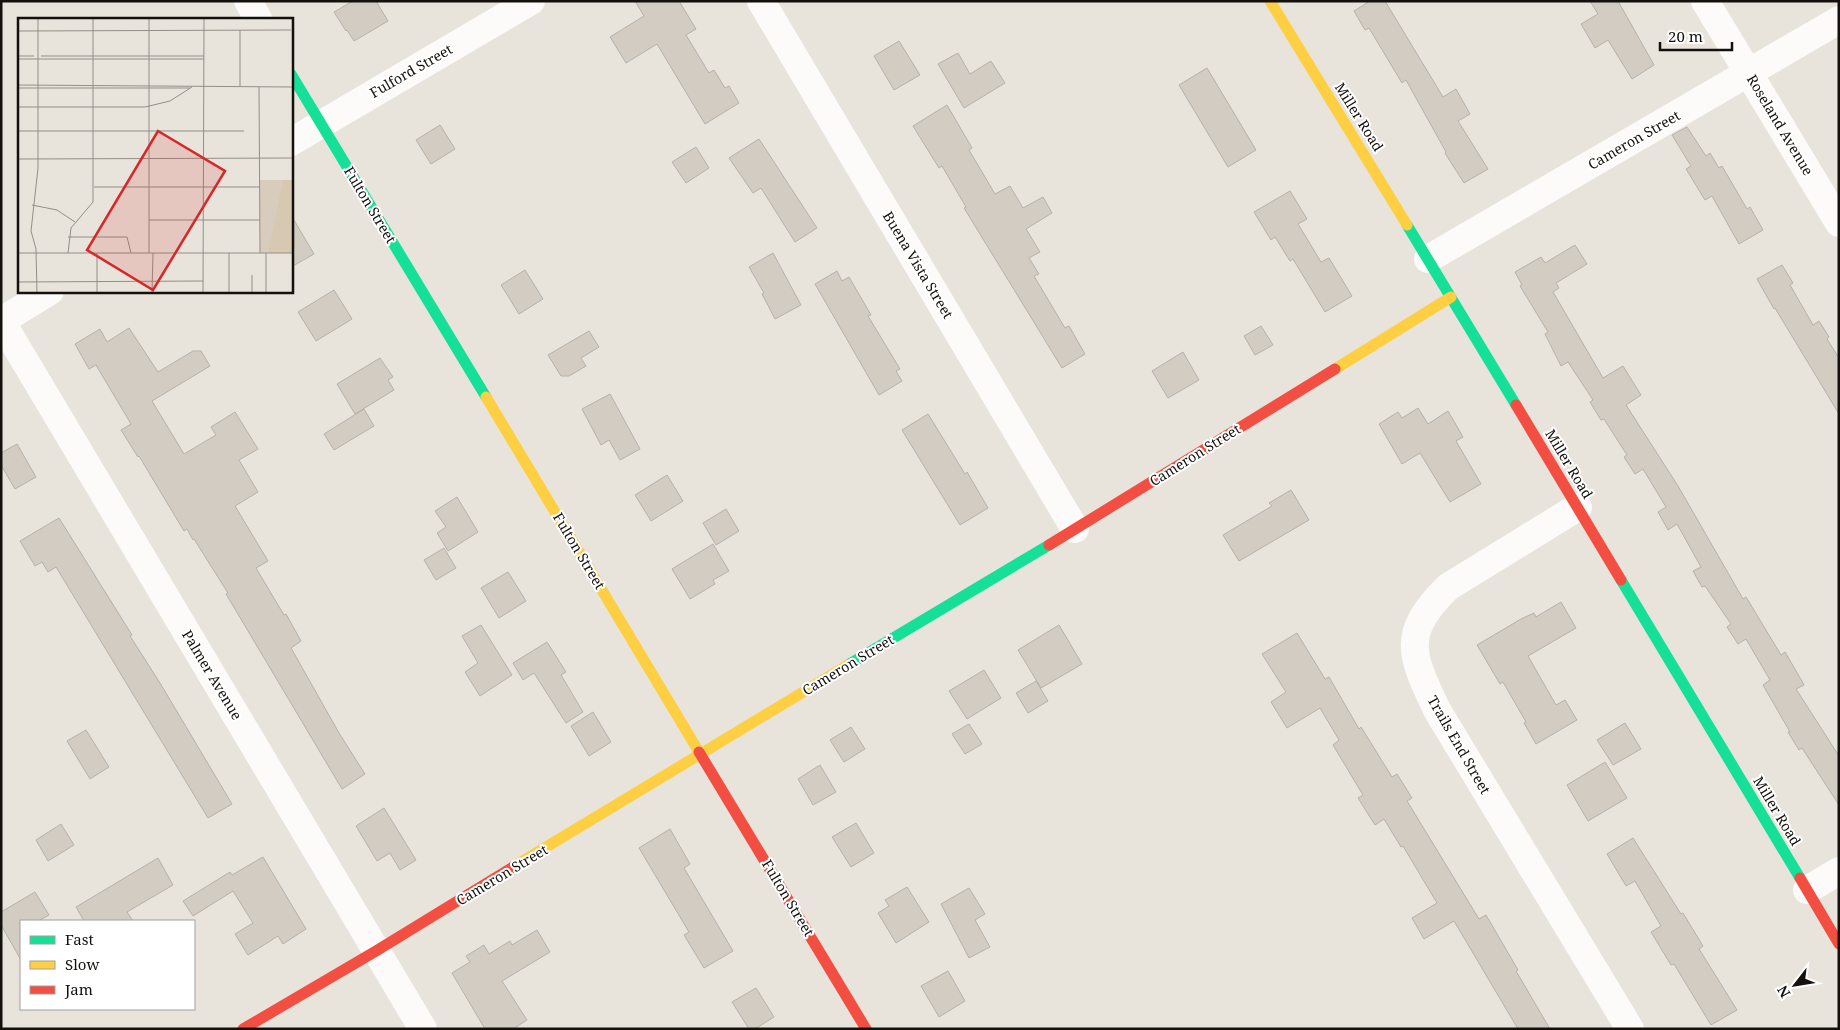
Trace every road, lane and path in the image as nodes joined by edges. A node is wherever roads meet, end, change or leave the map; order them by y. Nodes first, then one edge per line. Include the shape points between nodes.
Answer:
1 (248, 1) edge
2 (531, 1) edge
3 (761, 1) edge
4 (1270, 1) edge
5 (1705, 1) edge
6 (257, 18) edge
7 (1839, 20) edge
8 (1749, 74) junction
9 (292, 76) edge
10 (321, 124) junction
11 (292, 141) edge
12 (1839, 222) edge
13 (1428, 259) junction
14 (48, 292) edge
15 (1451, 297) junction
16 (1, 321) edge
17 (1578, 507) junction
18 (1075, 529) junction
19 (701, 753) junction
20 (1839, 871) edge
21 (1806, 890) junction
22 (1839, 944) edge
23 (376, 951) junction
24 (243, 1029) edge
25 (423, 1029) edge
26 (866, 1029) edge
27 (1630, 1029) edge

1 - 6 street
2 - 10 street, Fulford Street
3 - 18 street, Buena Vista Street
4 - 13 street, Miller Road
5 - 8 street, Roseland Avenue
7 - 8 street, Cameron Street
8 - 12 street, Roseland Avenue
8 - 13 street, Cameron Street
9 - 10 street, Fulton Street
10 - 11 street, Fulford Street
10 - 19 street, Fulton Street
13 - 15 street, Miller Road
14 - 16 street
15 - 17 street, Miller Road
15 - 18 street, Cameron Street
16 - 23 street, Palmer Avenue
17 - 21 street, Miller Road
17 - 27 street, Trails End Street via 1448,587 1422,618 1415,639 1415,660 1437,710
18 - 19 street, Cameron Street
19 - 23 street, Cameron Street
19 - 26 street, Fulton Street
20 - 21 street
21 - 22 street, Miller Road
23 - 24 street, Cameron Street
23 - 25 street, Palmer Avenue

